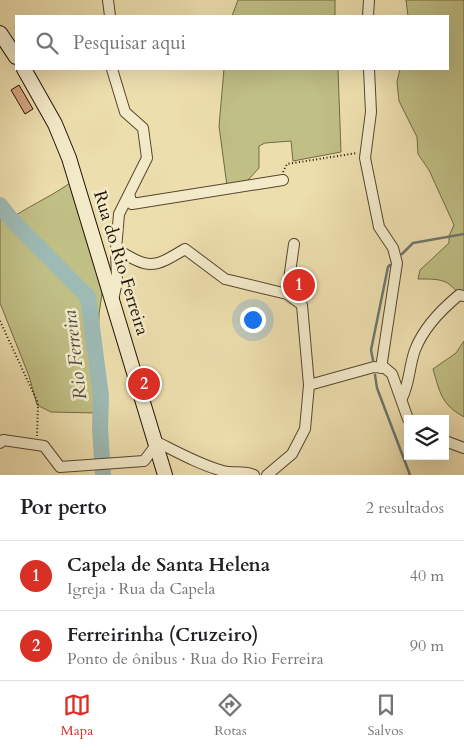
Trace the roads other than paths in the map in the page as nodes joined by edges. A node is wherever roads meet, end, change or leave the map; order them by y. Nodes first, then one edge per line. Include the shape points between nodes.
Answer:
1 (108, 0) edge
2 (369, 0) edge
3 (110, 15) edge
4 (368, 15) edge
5 (0, 33) edge
6 (15, 56) edge
7 (25, 70) edge
8 (112, 70) edge
9 (369, 70) edge
10 (283, 180) road end
11 (129, 194) junction
12 (294, 244) dead end
13 (116, 249) junction
14 (287, 294) junction
15 (464, 296) edge
16 (113, 300) junction
17 (381, 368) junction
18 (309, 385) junction
19 (402, 398) junction
20 (407, 415) edge
21 (449, 442) edge
22 (0, 443) edge
23 (156, 443) junction
24 (464, 448) edge
25 (60, 471) edge
26 (165, 475) edge
27 (254, 475) edge
28 (267, 475) edge

1 - 3 street
2 - 4 street
5 - 6 street
7 - 16 street, Rua do Rio Ferreira via 55,124 69,158
8 - 11 street via 125,112 144,128 147,158
9 - 17 street via 371,112 365,158 379,227 393,248 397,263
10 - 11 street via 132,204
11 - 13 street via 119,214
12 - 14 street
13 - 14 street via 142,264 160,263 185,249 225,279
13 - 16 street via 117,282
14 - 18 street via 302,304
15 - 19 street via 459,295 448,304 416,349
16 - 23 street, Rua do Rio Ferreira
17 - 18 street via 374,367
17 - 19 street via 392,374
18 - 28 street via 305,429 292,454
19 - 20 street
21 - 24 street
22 - 25 street via 3,440 44,446
23 - 25 street via 144,462 79,464
23 - 26 street, Rua do Rio Ferreira
23 - 27 street via 224,472 246,471

